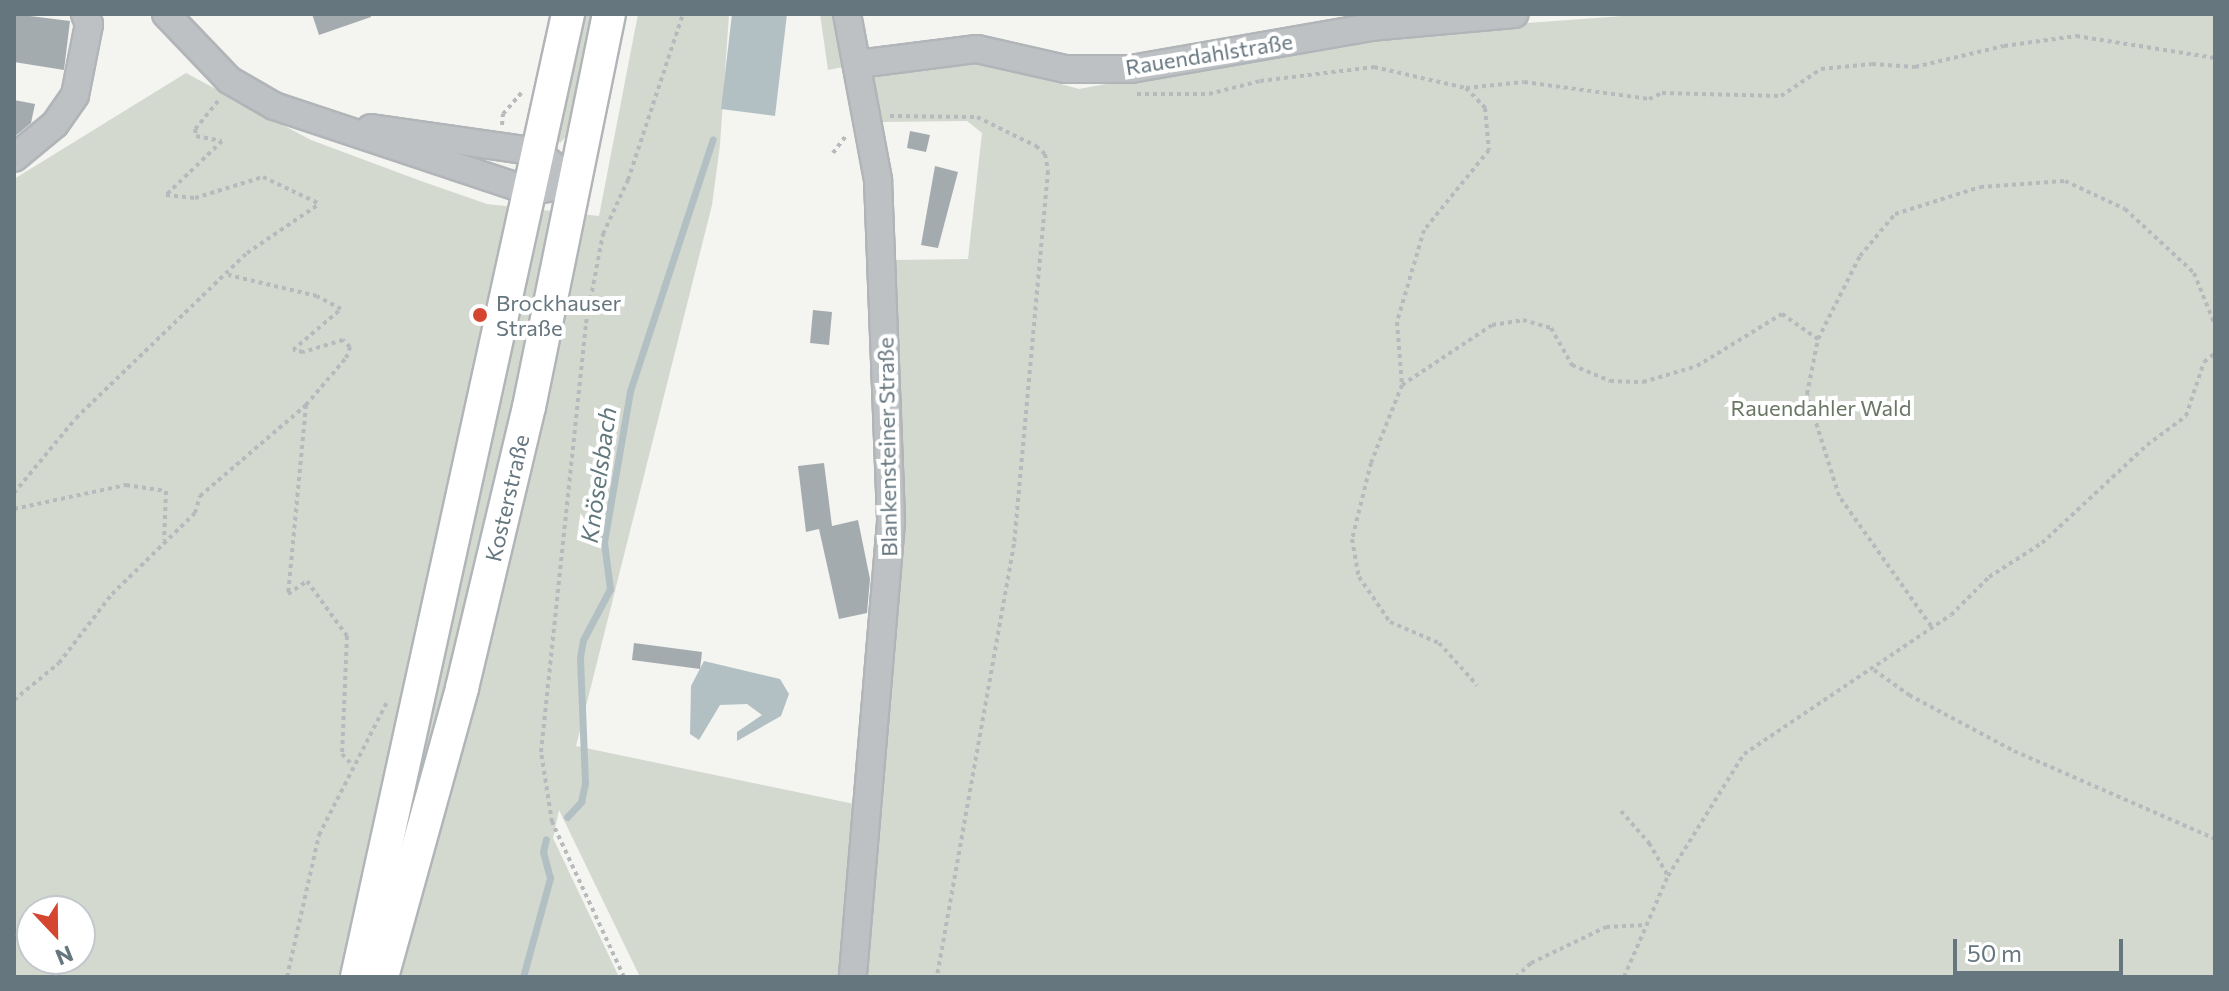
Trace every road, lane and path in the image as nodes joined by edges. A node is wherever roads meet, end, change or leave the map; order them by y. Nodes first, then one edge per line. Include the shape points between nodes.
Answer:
1 (85, 14) edge
2 (166, 14) edge
3 (568, 14) edge
4 (609, 14) edge
5 (683, 14) edge
6 (847, 14) edge
7 (1514, 14) edge
8 (2215, 58) edge
9 (858, 64) junction
10 (219, 70) junction
11 (524, 86) dead end
12 (1466, 88) junction
13 (1128, 93) dead end
14 (308, 118) junction
15 (868, 119) junction
16 (499, 146) junction
17 (537, 152) junction
18 (14, 158) edge
19 (575, 184) junction
20 (529, 191) junction
21 (228, 275) junction
22 (2215, 325) edge
23 (1818, 339) junction
24 (2215, 353) edge
25 (1402, 385) junction
26 (306, 405) junction
27 (14, 493) edge
28 (14, 509) edge
29 (164, 540) junction
30 (1931, 626) junction
31 (1874, 670) junction
32 (1477, 685) dead end
33 (394, 689) dead end
34 (14, 700) edge
35 (353, 766) junction
36 (1621, 811) dead end
37 (2215, 839) edge
38 (1668, 876) junction
39 (1646, 925) junction
40 (287, 977) edge
41 (357, 977) edge
42 (382, 977) edge
43 (624, 977) edge
44 (853, 977) edge
45 (937, 977) edge
46 (1516, 977) edge
47 (1624, 977) edge

1 - 18 street via 89,24 75,95 55,124
2 - 10 street
3 - 17 main road, Kosterstraße
4 - 19 main road, Kosterstraße
5 - 43 path via 628,180 603,234 586,323 541,752 552,822
6 - 9 street, Blankensteiner Straße
7 - 9 street, Rauendahlstraße via 1371,27 1131,69 1065,69 977,49
8 - 12 path via 2076,36 1915,67 1821,69 1781,96 1662,93 1649,99 1524,82
9 - 15 street, Blankensteiner Straße
10 - 14 street via 274,106
10 - 21 path via 218,102 195,129 196,136 222,141 166,195 195,198 263,177 319,204 273,232
11 - 16 path via 503,114
12 - 13 path via 1374,67 1260,81 1209,94
12 - 25 path via 1485,108 1489,150 1424,230 1397,322
14 - 16 street
14 - 20 street
15 - 44 street, Blankensteiner Straße via 884,260 891,522
15 - 45 path via 914,114 977,117 1045,154 1048,190 1014,544
16 - 17 street
17 - 19 street
17 - 20 main road, Kosterstraße
19 - 20 street
19 - 42 main road, Kosterstraße via 462,688
20 - 41 main road, Kosterstraße
21 - 26 path via 304,292 341,309 293,350 343,340 350,347
21 - 27 path via 76,418
22 - 23 path via 2194,273 2125,209 2065,181 1980,187 1895,214 1860,256
23 - 25 path via 1782,314 1697,366 1643,382 1610,381 1572,365 1551,328 1523,320 1492,325
23 - 30 path via 1807,394 1839,496
24 - 30 path via 2204,362 2186,416 2147,445 2042,543 1989,577 1951,615
25 - 32 path via 1371,463 1352,539 1359,577 1390,622 1439,643
26 - 29 path via 200,496 195,513
26 - 35 path via 288,594 307,581 347,636 342,754
28 - 29 path via 126,485 166,491
29 - 34 path via 144,567 112,594 59,663
30 - 31 path
31 - 37 path via 1909,695 2014,751
31 - 38 path via 1744,754
33 - 35 path
35 - 40 path via 319,835
36 - 38 path
38 - 39 path
39 - 46 path via 1606,927 1531,963
39 - 47 path

